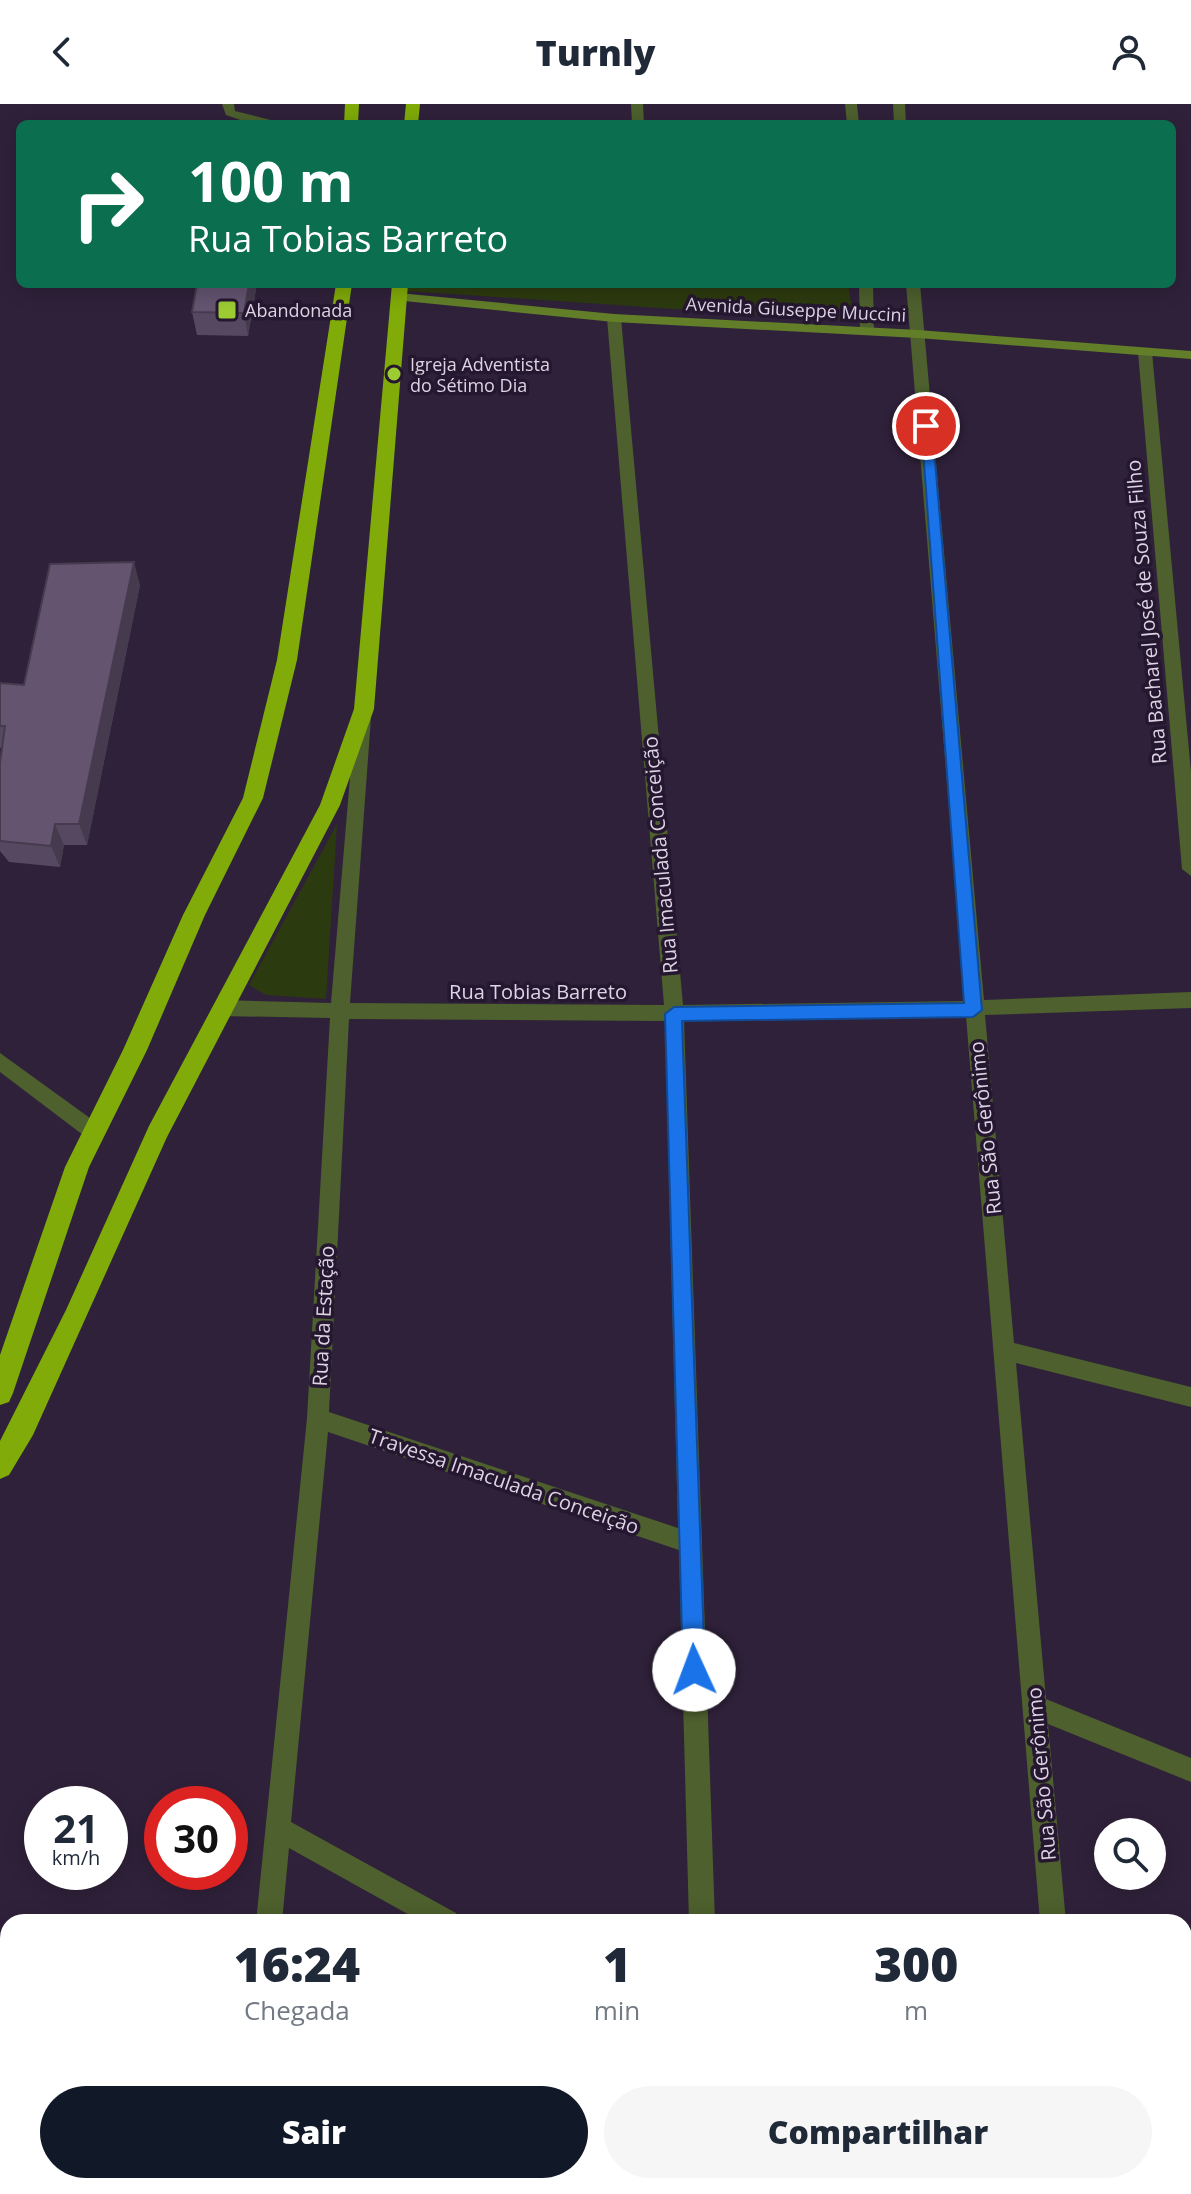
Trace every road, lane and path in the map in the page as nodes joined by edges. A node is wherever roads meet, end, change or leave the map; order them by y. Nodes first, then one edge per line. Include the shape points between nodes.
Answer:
1 (228, 104) edge
2 (253, 120) edge
3 (343, 288) edge
4 (866, 288) edge
5 (913, 288) edge
6 (400, 290) edge
7 (614, 318) junction
8 (867, 331) junction
9 (918, 334) junction
10 (1145, 352) junction
11 (1191, 355) edge
12 (364, 709) junction
13 (1191, 869) edge
14 (1191, 1000) edge
15 (221, 1008) junction
16 (973, 1010) junction
17 (340, 1012) junction
18 (674, 1014) junction
19 (0, 1061) edge
20 (94, 1132) junction
21 (1007, 1351) junction
22 (0, 1393) edge
23 (1191, 1397) edge
24 (318, 1418) junction
25 (0, 1466) edge
26 (690, 1543) junction
27 (1036, 1707) junction
28 (1191, 1770) edge
29 (276, 1827) junction
30 (270, 1914) edge
31 (433, 1914) edge
32 (702, 1914) edge
33 (1052, 1914) edge

1 - 2 lane via 230,113
3 - 20 highway via 287,660 253,798
4 - 8 street
5 - 9 street, Rua São Gerônimo
6 - 7 main road, Avenida Giuseppe Muccini
6 - 12 highway
7 - 8 main road, Avenida Giuseppe Muccini
7 - 18 street, Rua Imaculada Conceição
8 - 9 main road, Avenida Giuseppe Muccini
9 - 10 main road, Avenida Giuseppe Muccini
9 - 16 street, Rua São Gerônimo
10 - 11 main road, Avenida Giuseppe Muccini
10 - 13 street, Rua Bacharel José de Souza Filho
12 - 15 highway via 330,805
12 - 17 street, Rua da Estação
14 - 16 street, Rua Tobias Barreto
15 - 17 street, Rua Tobias Barreto
15 - 25 highway via 130,1189 24,1426
16 - 18 street, Rua Tobias Barreto
16 - 21 street, Rua São Gerônimo
17 - 18 street, Rua Tobias Barreto
17 - 24 street, Rua da Estação
18 - 26 street, Rua Imaculada Conceição
19 - 20 street
20 - 22 highway via 77,1167
21 - 23 street
21 - 27 street, Rua São Gerônimo
24 - 26 street, Travessa Imaculada Conceição
24 - 29 street, Rua da Estação
26 - 32 street, Rua Imaculada Conceição
27 - 28 street
27 - 33 street, Rua São Gerônimo
29 - 30 street, Rua da Estação
29 - 31 street

